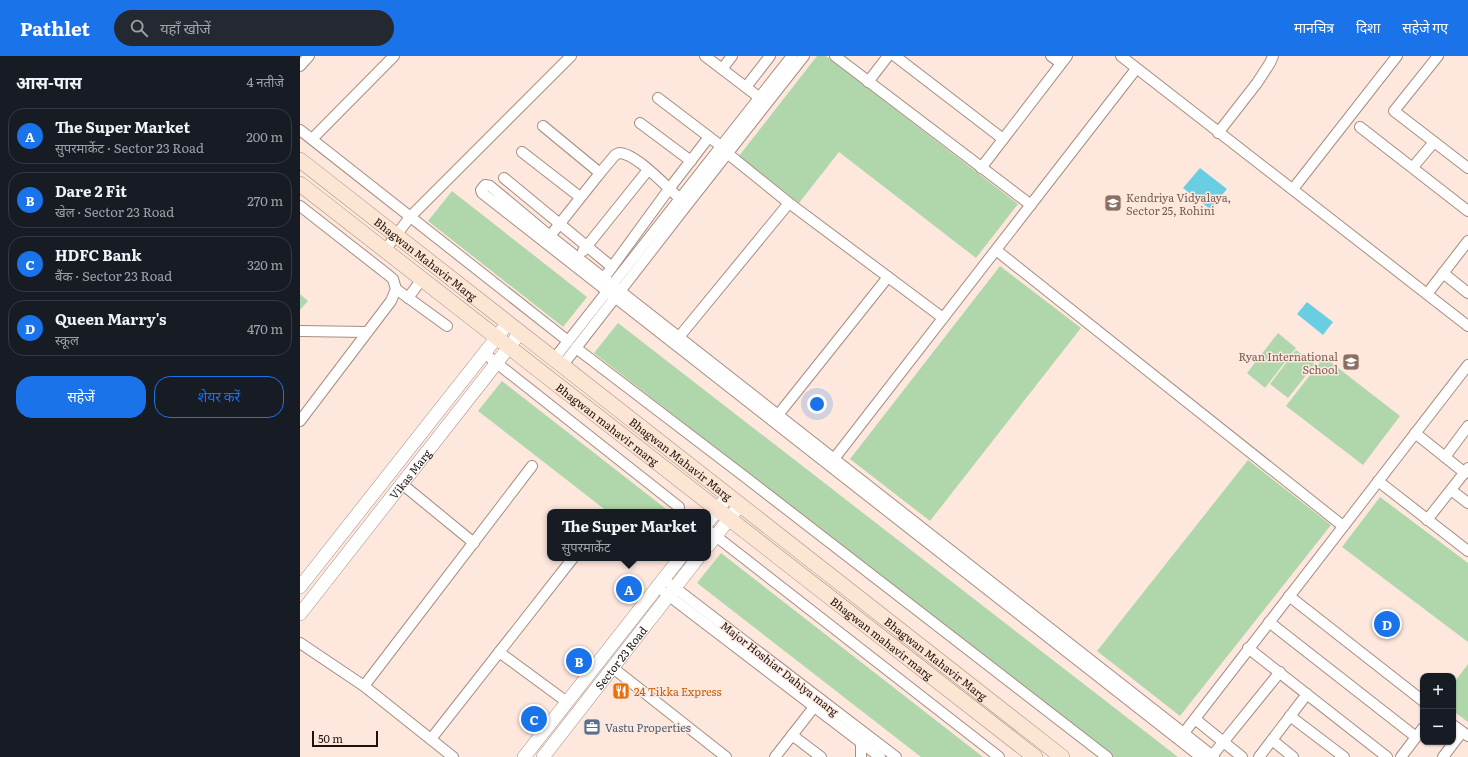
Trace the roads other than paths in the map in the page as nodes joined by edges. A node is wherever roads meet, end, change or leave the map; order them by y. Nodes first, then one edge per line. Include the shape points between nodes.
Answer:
1 (309, 56) edge
2 (394, 56) edge
3 (571, 56) edge
4 (705, 56) edge
5 (732, 56) edge
6 (770, 56) edge
7 (792, 56) edge
8 (804, 56) edge
9 (835, 56) edge
10 (888, 56) edge
11 (895, 56) edge
12 (1051, 56) edge
13 (1121, 56) edge
14 (1273, 56) edge
15 (1397, 56) edge
16 (1438, 56) edge
17 (1064, 60) edge
18 (300, 66) edge
19 (722, 69) junction
20 (1136, 69) junction
21 (868, 82) junction
22 (746, 87) junction
23 (658, 98) dead end
24 (760, 98) junction
25 (640, 123) dead end
26 (543, 126) dead end
27 (1360, 127) dead end
28 (300, 130) edge
29 (1218, 133) junction
30 (709, 137) junction
31 (312, 139) junction
32 (1004, 139) junction
33 (1434, 142) junction
34 (724, 150) junction
35 (522, 152) dead end
36 (300, 160) edge
37 (691, 161) junction
38 (1413, 167) junction
39 (981, 168) junction
40 (1468, 168) edge
41 (648, 170) junction
42 (600, 172) junction
43 (504, 178) dead end
44 (300, 184) edge
45 (669, 188) junction
46 (1293, 189) junction
47 (580, 197) junction
48 (683, 202) junction
49 (789, 203) junction
50 (1031, 205) junction
51 (300, 206) edge
52 (1468, 211) edge
53 (410, 217) junction
54 (560, 224) junction
55 (396, 235) junction
56 (550, 236) junction
57 (587, 246) junction
58 (1466, 247) edge
59 (385, 250) junction
60 (996, 250) junction
61 (578, 258) junction
62 (612, 267) junction
63 (1443, 273) junction
64 (888, 277) junction
65 (604, 278) junction
66 (422, 279) junction
67 (396, 289) junction
68 (614, 291) junction
69 (1468, 293) edge
70 (1427, 294) junction
71 (408, 298) junction
72 (943, 318) junction
73 (508, 323) junction
74 (447, 326) dead end
75 (1468, 326) edge
76 (300, 331) edge
77 (367, 332) junction
78 (520, 333) junction
79 (497, 337) junction
80 (679, 337) junction
81 (572, 345) junction
82 (509, 347) junction
83 (484, 353) junction
84 (497, 362) junction
85 (558, 363) junction
86 (1468, 365) edge
87 (778, 415) junction
88 (300, 421) edge
89 (1468, 426) edge
90 (1415, 433) junction
91 (1445, 457) junction
92 (832, 462) junction
93 (532, 466) dead end
94 (1466, 471) edge
95 (1378, 481) junction
96 (402, 484) junction
97 (1451, 490) junction
98 (734, 500) junction
99 (1468, 503) edge
100 (680, 507) dead end
101 (723, 514) junction
102 (711, 520) edge
103 (1428, 520) junction
104 (1344, 526) junction
105 (711, 537) edge
106 (474, 543) junction
107 (1468, 551) edge
108 (571, 561) edge
109 (678, 561) edge
110 (696, 561) edge
111 (661, 583) junction
112 (300, 587) edge
113 (672, 591) junction
114 (1289, 596) junction
115 (300, 614) edge
116 (1269, 622) junction
117 (300, 643) edge
118 (1248, 648) junction
119 (500, 652) junction
120 (612, 668) junction
121 (1280, 672) junction
122 (364, 686) junction
123 (1307, 694) junction
124 (1420, 699) edge
125 (567, 702) junction
126 (818, 703) junction
127 (1290, 716) junction
128 (1194, 719) junction
129 (1456, 727) edge
130 (1420, 732) edge
131 (1465, 734) edge
132 (792, 736) junction
133 (1181, 736) junction
134 (1416, 737) junction
135 (431, 739) junction
136 (1272, 740) junction
137 (861, 742) junction
138 (1224, 742) junction
139 (453, 757) edge
140 (524, 757) edge
141 (543, 757) edge
142 (726, 757) edge
143 (775, 757) edge
144 (821, 757) edge
145 (861, 757) edge
146 (880, 757) edge
147 (896, 757) edge
148 (999, 757) edge
149 (1035, 757) edge
150 (1062, 757) edge
151 (1107, 757) edge
152 (1201, 757) edge
153 (1213, 757) edge
154 (1242, 757) edge
155 (1259, 757) edge
156 (1293, 757) edge
157 (1344, 757) edge
158 (1388, 757) edge
159 (1401, 757) edge
160 (1443, 757) edge

1 - 18 street
2 - 31 street
3 - 53 street
4 - 19 street
5 - 19 street
6 - 22 street
7 - 24 street
8 - 34 street
9 - 21 street
10 - 21 street
11 - 32 street
12 - 17 street
13 - 20 street
14 - 29 street via 1257,83
15 - 46 street
16 - 33 street via 1394,111
17 - 32 street
19 - 22 street
20 - 29 street
20 - 50 street
21 - 39 street
22 - 24 street
23 - 30 street
24 - 34 street
25 - 37 street
26 - 42 street
27 - 38 street
28 - 31 street
29 - 46 street
30 - 34 street
30 - 37 street
31 - 53 street
32 - 39 street
33 - 38 street
33 - 40 street
34 - 48 street
34 - 49 street
35 - 47 street
36 - 55 main road, Bhagwan Mahavir Marg
37 - 45 street
38 - 52 street
39 - 50 street
41 - 42 street via 629,155 619,153
41 - 45 street
41 - 57 street
42 - 47 street
43 - 54 street
44 - 59 main road, Bhagwan Mahavir Marg
45 - 48 street
45 - 62 street
46 - 70 street
47 - 54 street
48 - 68 street
49 - 64 street
49 - 80 street
50 - 60 street
51 - 67 street via 393,279
53 - 55 street
53 - 81 street
54 - 56 street
54 - 57 street
55 - 59 street
55 - 73 main road, Bhagwan Mahavir Marg
56 - 61 street
56 - 68 street via 490,186 485,186 481,190
57 - 61 street
57 - 62 street
58 - 63 street
59 - 66 main road, Bhagwan Mahavir Marg
60 - 72 street
60 - 104 street
61 - 65 street
62 - 65 street
63 - 69 street
63 - 70 street
64 - 72 street
64 - 87 street
65 - 68 street
66 - 71 street
66 - 79 main road, Bhagwan Mahavir Marg
67 - 71 street
67 - 77 street via 391,301
68 - 80 street
68 - 81 street
68 - 92 street
70 - 75 street
71 - 74 street
72 - 92 street
73 - 78 main road, Bhagwan Mahavir Marg
73 - 79 street, Vikas Marg
76 - 77 street
77 - 88 street
78 - 82 street, Vikas Marg
78 - 85 main road, Bhagwan Mahavir Marg
79 - 82 main road, Bhagwan mahavir marg
79 - 83 street, Vikas Marg
80 - 87 street
81 - 85 street
81 - 151 street
82 - 84 street, Vikas Marg
82 - 101 main road, Bhagwan mahavir marg
83 - 84 street
83 - 112 street, Vikas Marg
84 - 96 street, Vikas Marg
84 - 100 street
85 - 98 main road, Bhagwan Mahavir Marg
86 - 90 street
87 - 92 street
89 - 91 street
90 - 91 street
90 - 95 street
91 - 94 street
92 - 133 street
93 - 106 street
94 - 97 street
95 - 103 street
95 - 104 street
96 - 106 street
96 - 115 street, Vikas Marg
97 - 99 street
97 - 103 street
98 - 101 street
98 - 150 main road, Bhagwan Mahavir Marg
101 - 102 street
101 - 105 street
101 - 149 main road, Bhagwan mahavir marg
103 - 107 street
104 - 114 street
105 - 148 street
106 - 122 street
108 - 119 street
109 - 111 street, Sector 23 Road
110 - 113 street, Sector 23 Road
111 - 113 street, Major Hoshiar Dahiya marg
111 - 125 street, Sector 23 Road
113 - 120 street, Sector 23 Road
113 - 126 street, Major Hoshiar Dahiya marg
114 - 116 street
114 - 124 street
116 - 118 street
116 - 134 street
117 - 122 street
118 - 121 street
118 - 128 street
119 - 125 street
119 - 135 street
120 - 141 street, Sector 23 Road
120 - 142 street
121 - 123 street
121 - 138 street
122 - 135 street
123 - 127 street
123 - 158 street
125 - 140 street, Sector 23 Road
126 - 132 street
126 - 137 street, Major Hoshiar Dahiya marg
126 - 147 street, Major Hoshiar Dahiya marg
127 - 136 street
127 - 157 street
128 - 133 street
128 - 138 street
129 - 131 street
130 - 134 street
131 - 160 street
132 - 143 street
132 - 144 street
133 - 152 street
133 - 153 street
134 - 159 street
135 - 139 street
136 - 155 street
136 - 156 street
137 - 145 street
137 - 146 street, Major Hoshiar Dahiya marg
138 - 153 street
138 - 154 street

